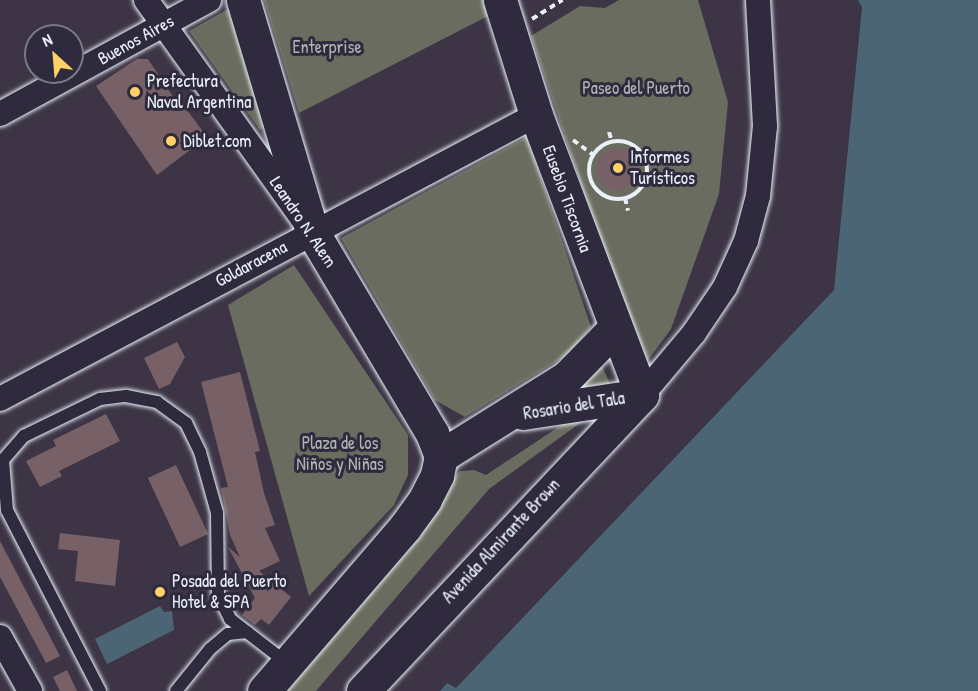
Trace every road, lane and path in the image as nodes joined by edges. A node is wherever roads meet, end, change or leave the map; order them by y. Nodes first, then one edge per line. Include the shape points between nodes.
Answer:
1 (147, 0) edge
2 (209, 0) edge
3 (243, 0) edge
4 (500, 0) edge
5 (563, 0) edge
6 (758, 0) edge
7 (162, 26) junction
8 (511, 31) junction
9 (0, 114) edge
10 (536, 115) junction
11 (609, 132) dead end
12 (612, 142) junction
13 (656, 161) dead end
14 (646, 163) junction
15 (625, 198) junction
16 (628, 211) dead end
17 (312, 231) junction
18 (614, 329) junction
19 (642, 395) junction
20 (0, 399) edge
21 (506, 417) junction
22 (441, 456) junction
23 (247, 632) junction
24 (0, 637) edge
25 (288, 664) junction
26 (19, 688) edge
27 (100, 691) edge
28 (176, 691) edge
29 (264, 691) edge
30 (363, 691) edge

1 - 7 street, Leandro N. Alem
2 - 7 street, Buenos Aires
3 - 17 main road
4 - 8 main road, Eusebio Tiscornia
5 - 8 path
6 - 19 street via 765,126 758,196 746,241 725,287 694,333
7 - 9 street, Buenos Aires
7 - 17 street, Leandro N. Alem
8 - 10 main road, Eusebio Tiscornia
10 - 17 street, Goldaracena
10 - 18 main road, Eusebio Tiscornia
11 - 12 path
12 - 14 path via 635,147
12 - 15 path via 594,155 589,172 603,195
13 - 14 path
14 - 15 path via 645,182
15 - 16 path
17 - 20 street, Goldaracena
17 - 22 main road, Leandro N. Alem via 432,433
18 - 19 main road, Eusebio Tiscornia
18 - 21 main road, Rosario del Tala via 566,378
19 - 21 main road, Rosario del Tala
19 - 30 main road, Avenida Almirante Brown
21 - 22 main road, Rosario del Tala
22 - 25 main road via 425,499 405,527
23 - 25 lane
23 - 27 lane via 230,619 218,595 217,513 200,452 186,423 157,402 126,396 100,399 24,436 3,460 8,510
23 - 28 lane via 228,634 210,649
24 - 26 street
25 - 29 main road

